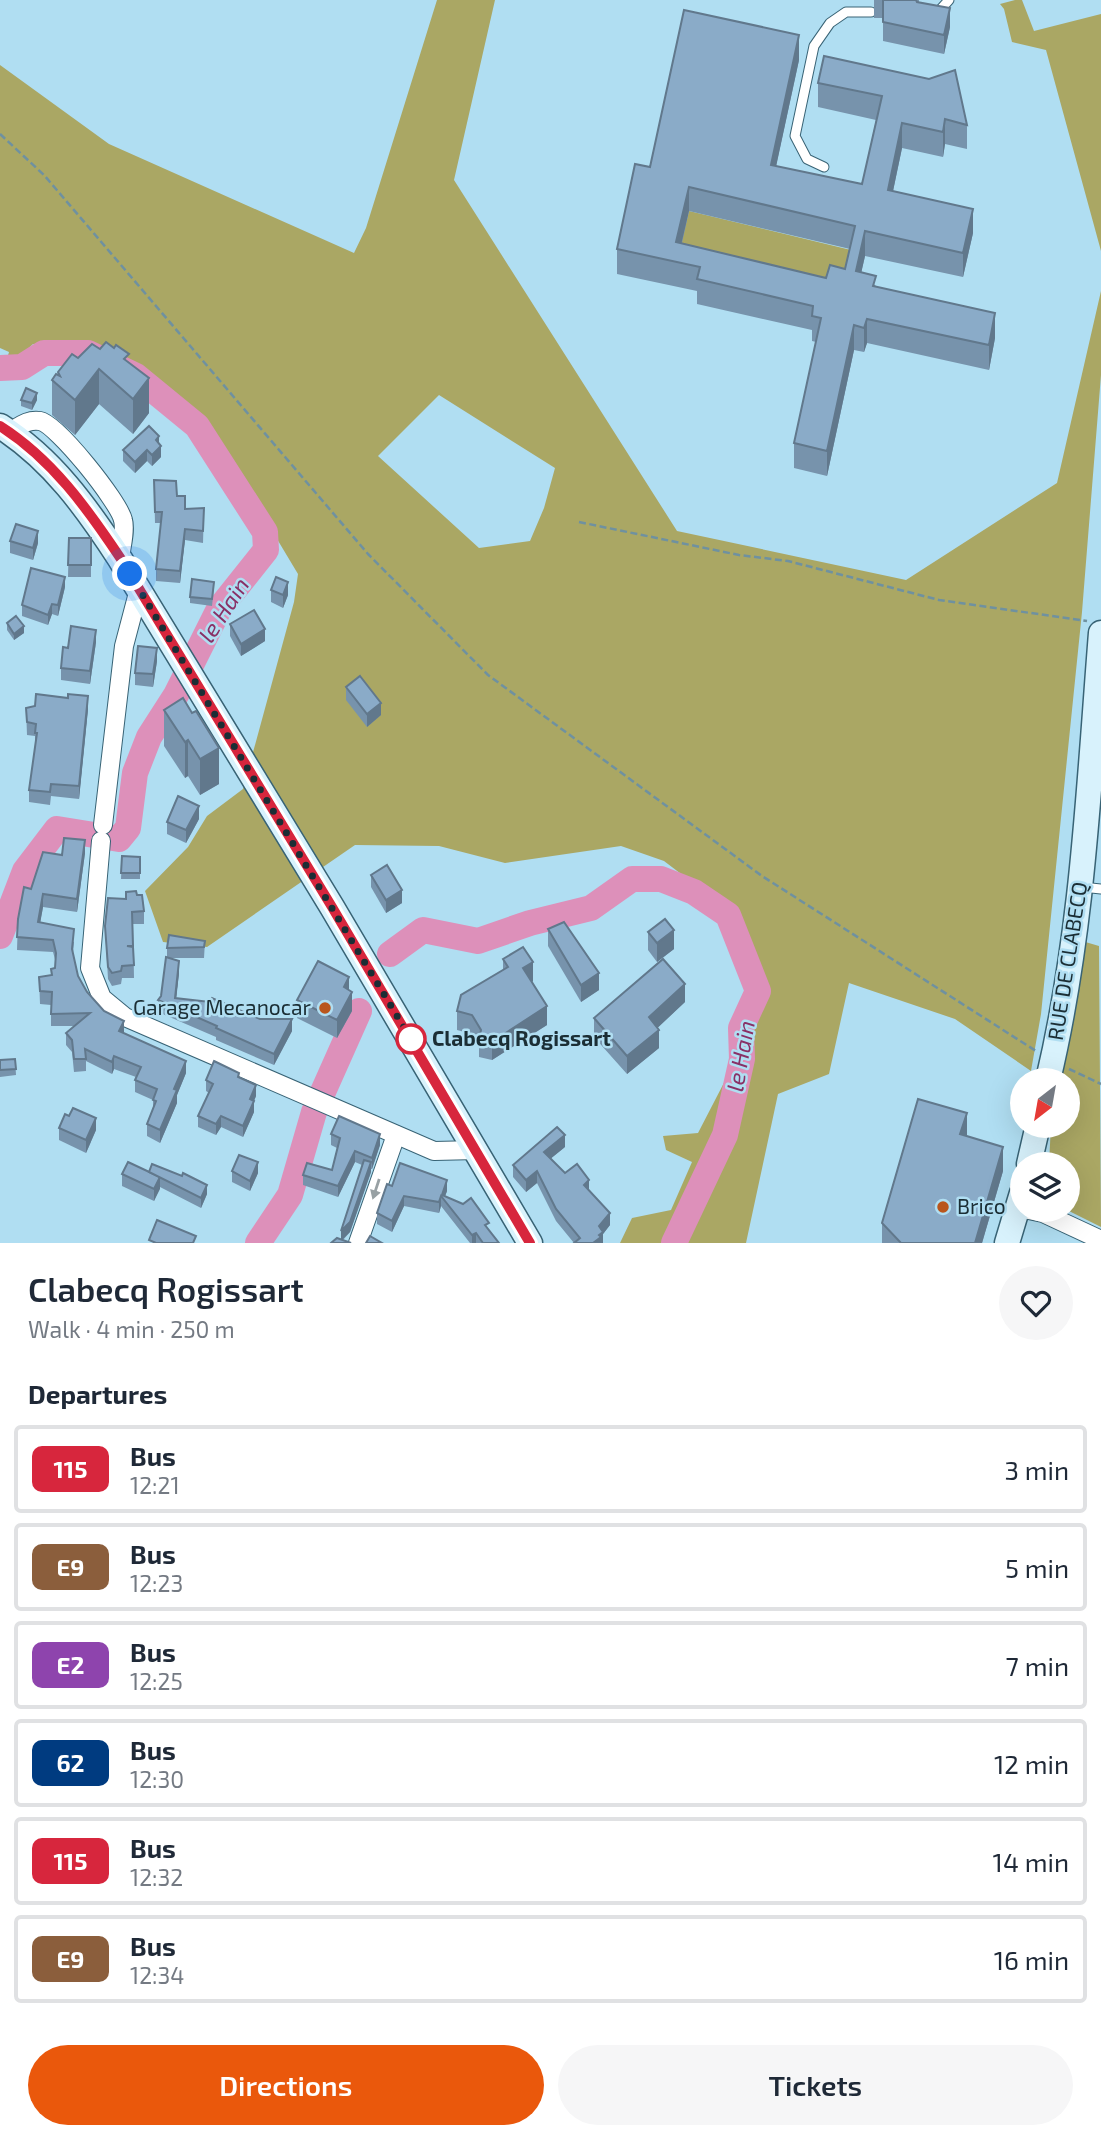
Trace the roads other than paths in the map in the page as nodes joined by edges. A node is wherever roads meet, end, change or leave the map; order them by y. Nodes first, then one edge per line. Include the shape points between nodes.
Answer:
1 (949, 0) edge
2 (871, 12) dead end
3 (920, 14) edge
4 (824, 167) dead end
5 (5, 429) edge
6 (139, 589) junction
7 (1094, 627) edge
8 (1091, 888) edge
9 (1052, 1068) edge
10 (396, 1135) junction
11 (477, 1150) junction
12 (1015, 1222) edge
13 (1062, 1222) edge
14 (360, 1238) edge
15 (1101, 1240) edge
16 (344, 1243) edge
17 (530, 1243) edge
18 (1007, 1243) edge

1 - 3 lane via 939,11
2 - 4 lane via 846,12 830,23 814,46 795,136 807,159
5 - 6 main road via 63,480
6 - 10 street via 124,646 102,833 90,968 102,998 125,1017
6 - 11 main road
7 - 8 main road, RUE DE CLABECQ
8 - 9 main road, RUE DE CLABECQ
10 - 11 street via 434,1151
10 -> 14 street
11 - 17 main road
12 - 18 main road
13 - 15 street
14 - 16 street

